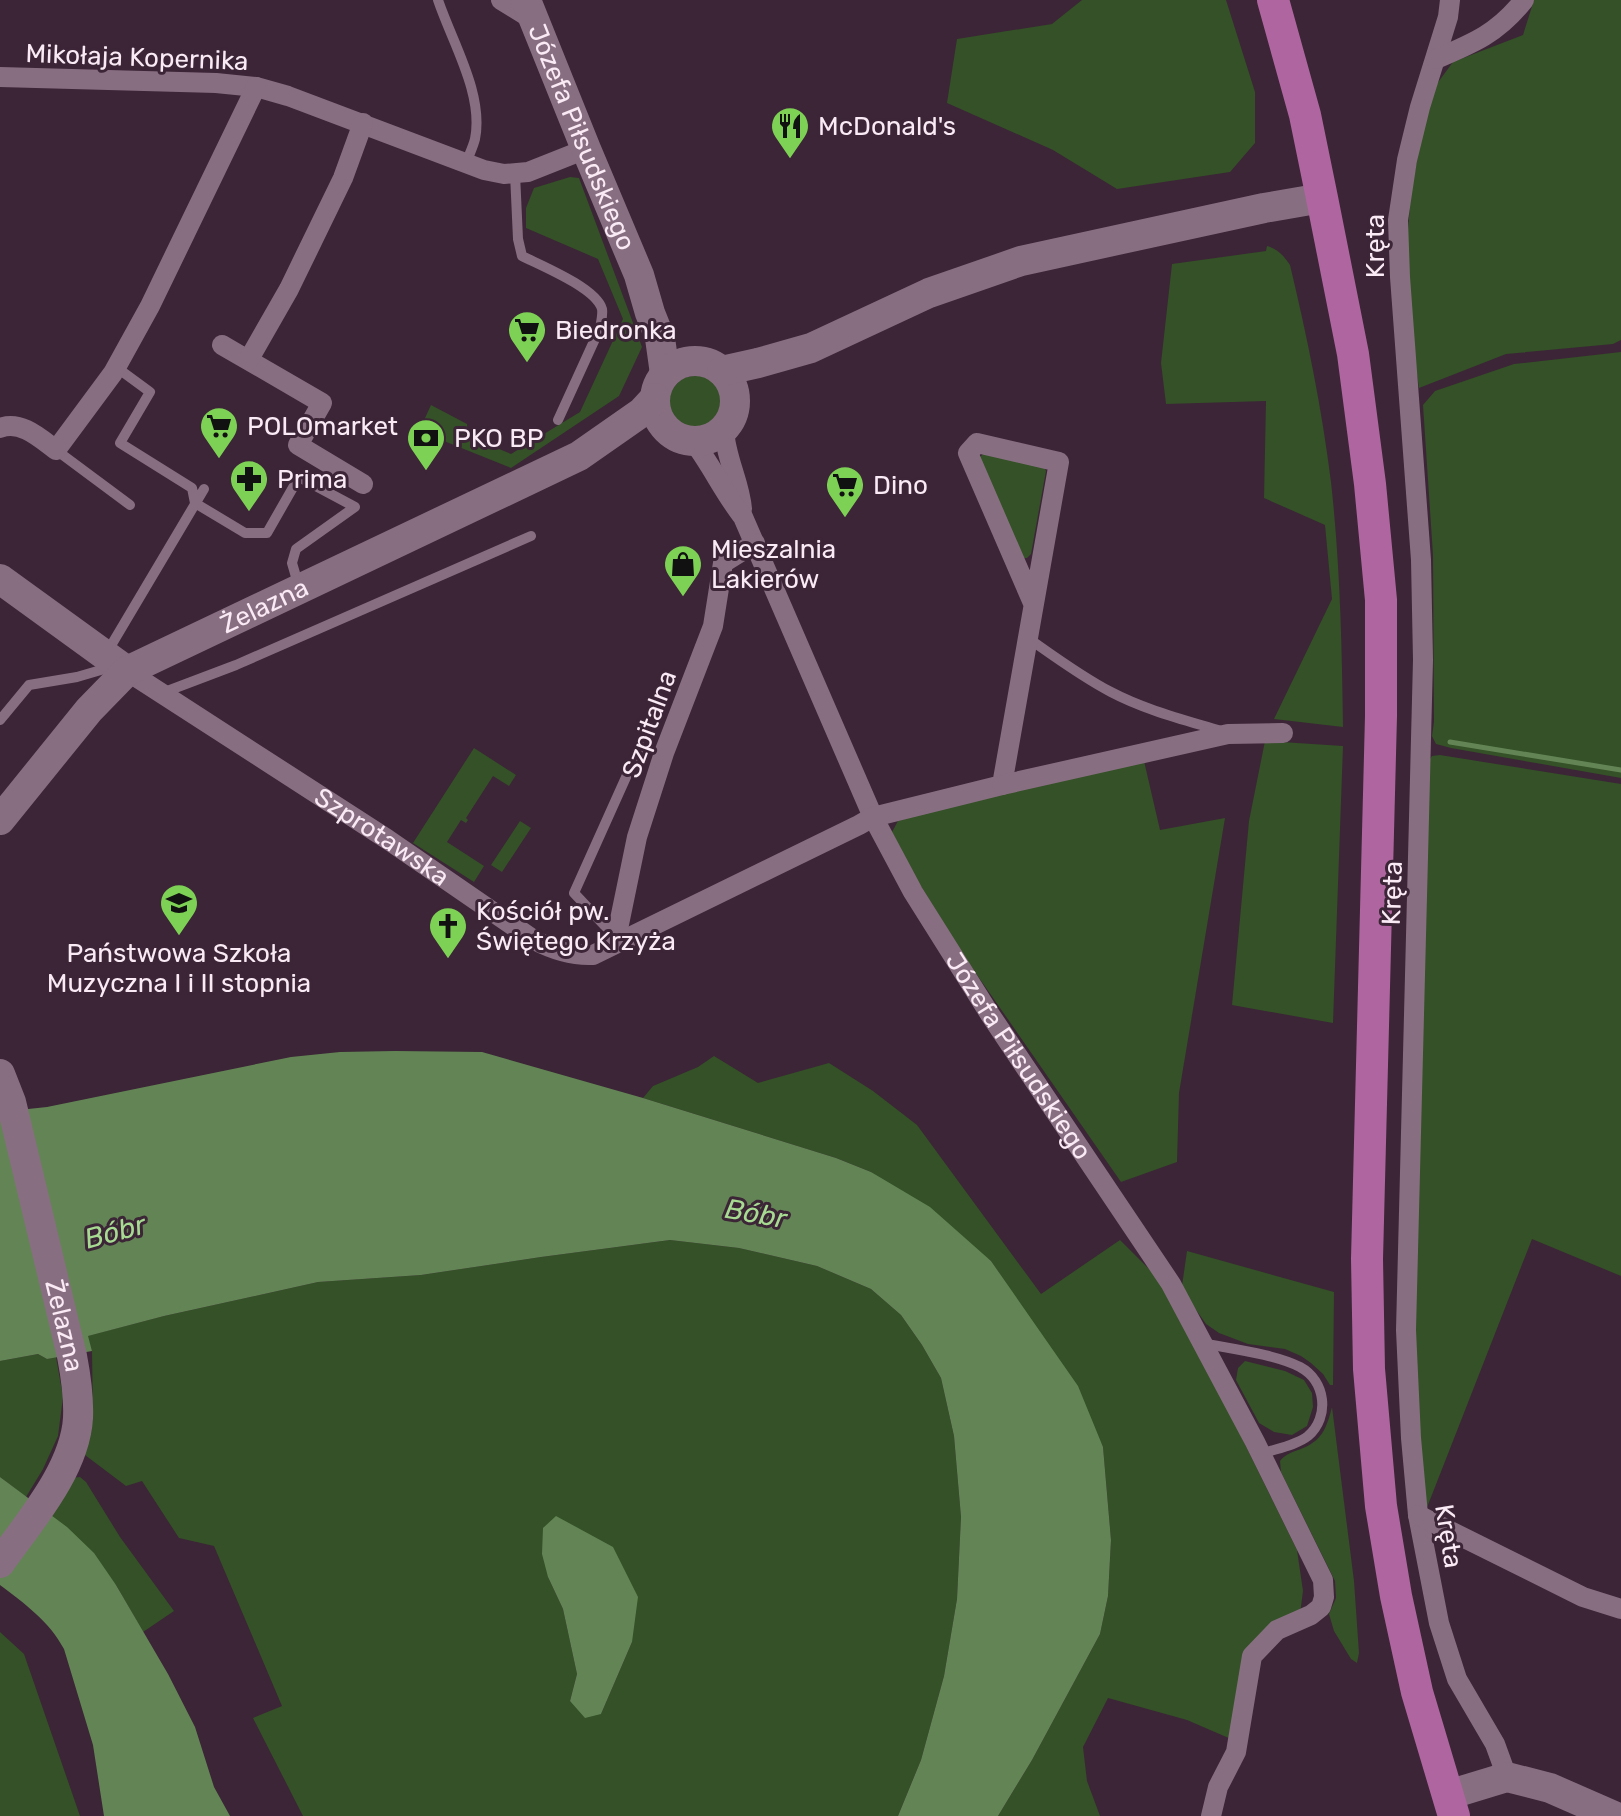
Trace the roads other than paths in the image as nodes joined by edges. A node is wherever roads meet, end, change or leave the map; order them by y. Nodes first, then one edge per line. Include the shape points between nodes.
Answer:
1 (438, 0) edge
2 (501, 0) edge
3 (1273, 0) edge
4 (1450, 0) edge
5 (1524, 0) edge
6 (531, 11) edge
7 (1436, 59) junction
8 (0, 77) edge
9 (256, 87) junction
10 (363, 123) junction
11 (586, 149) junction
12 (466, 163) junction
13 (515, 174) junction
14 (1322, 198) junction
15 (639, 275) junction
16 (222, 345) dead end
17 (811, 348) junction
18 (249, 359) junction
19 (711, 366) junction
20 (116, 367) junction
21 (660, 386) junction
22 (735, 400) junction
23 (558, 420) dead end
24 (0, 428) edge
25 (724, 429) junction
26 (681, 437) junction
27 (56, 450) junction
28 (579, 456) junction
29 (363, 484) dead end
30 (204, 489) dead end
31 (195, 503) junction
32 (130, 505) dead end
33 (743, 517) junction
34 (531, 536) dead end
35 (755, 543) junction
36 (0, 579) edge
37 (299, 589) junction
38 (1033, 603) junction
39 (1027, 637) junction
40 (116, 664) junction
41 (162, 693) junction
42 (0, 720) edge
43 (1283, 733) dead end
44 (1228, 734) junction
45 (640, 746) dead end
46 (1002, 785) junction
47 (873, 817) junction
48 (0, 820) edge
49 (620, 934) junction
50 (0, 1074) edge
51 (1202, 1343) junction
52 (1261, 1454) junction
53 (1418, 1515) junction
54 (0, 1563) edge
55 (1621, 1609) edge
56 (1507, 1777) junction
57 (1451, 1806) edge
58 (1211, 1816) edge
59 (1614, 1816) edge

1 - 12 lane via 473,93 475,139
2 - 6 street
3 - 14 main road
4 - 7 street, Kręta
5 - 7 street via 1481,39
6 - 11 street, Józefa Piłsudskiego
7 - 53 street, Kręta via 1407,160 1398,220 1423,660 1406,1330
8 - 9 street, Mikołaja Kopernika
9 - 10 street, Mikołaja Kopernika
9 - 20 street
10 - 12 street, Mikołaja Kopernika
10 - 18 street via 343,178
11 - 13 street, Mikołaja Kopernika
11 - 15 street, Józefa Piłsudskiego
12 - 13 street, Mikołaja Kopernika
13 - 23 lane via 522,256 587,291 603,312
14 - 17 street via 1021,261 929,293
14 - 57 main road via 1353,354 1381,600 1369,1369 1381,1506 1396,1596 1417,1692
15 - 19 street via 683,346
15 - 21 street via 660,338
16 - 18 street
17 - 19 street via 758,363
17 - 22 street
18 - 29 street via 322,403 298,445
19 - 21 street via 675,366
19 - 22 street via 733,389
20 - 27 street
20 - 31 lane via 150,392 120,443 192,488
21 - 26 street via 656,410 661,422
21 - 28 street via 642,412
22 - 25 street
24 - 27 street via 19,426
25 - 26 street via 704,440
25 - 33 street
26 - 28 street via 656,433
26 - 33 street via 707,461
27 - 32 lane
28 - 37 street, Żelazna
30 - 31 lane
31 - 37 lane via 245,533 267,533 299,477 355,507 296,549 292,563
31 - 40 lane
33 - 35 street, Józefa Piłsudskiego
34 - 41 lane
35 - 47 street, Józefa Piłsudskiego
35 - 49 street, Szpitalna via 723,563 713,626 637,837
36 - 40 street, Szprotawska
37 - 40 street, Żelazna via 161,654
38 - 38 street via 1059,462 977,443 968,453
38 - 39 street
39 - 44 lane via 1113,693
39 - 46 street
40 - 41 street, Szprotawska
40 - 42 lane via 29,685
40 - 48 street, Żelazna via 89,710
41 - 49 street, Szprotawska via 551,949 593,955
43 - 44 street
44 - 46 street
45 - 49 lane via 574,893 606,927
46 - 47 street
47 - 49 street, Szprotawska
47 - 51 street, Józefa Piłsudskiego via 913,892 1171,1284
50 - 54 street, Żelazna via 72,1356 78,1421 53,1488
51 - 52 street, Józefa Piłsudskiego
51 - 52 lane via 1286,1361 1317,1383 1323,1399 1317,1427 1306,1438
52 - 58 street, Józefa Piłsudskiego via 1323,1580 1324,1597 1321,1607 1277,1630 1252,1656 1236,1752 1218,1787
53 - 55 street via 1583,1597
53 - 56 street, Kręta via 1439,1623 1457,1679 1495,1744
56 - 57 street
56 - 59 street via 1550,1788

